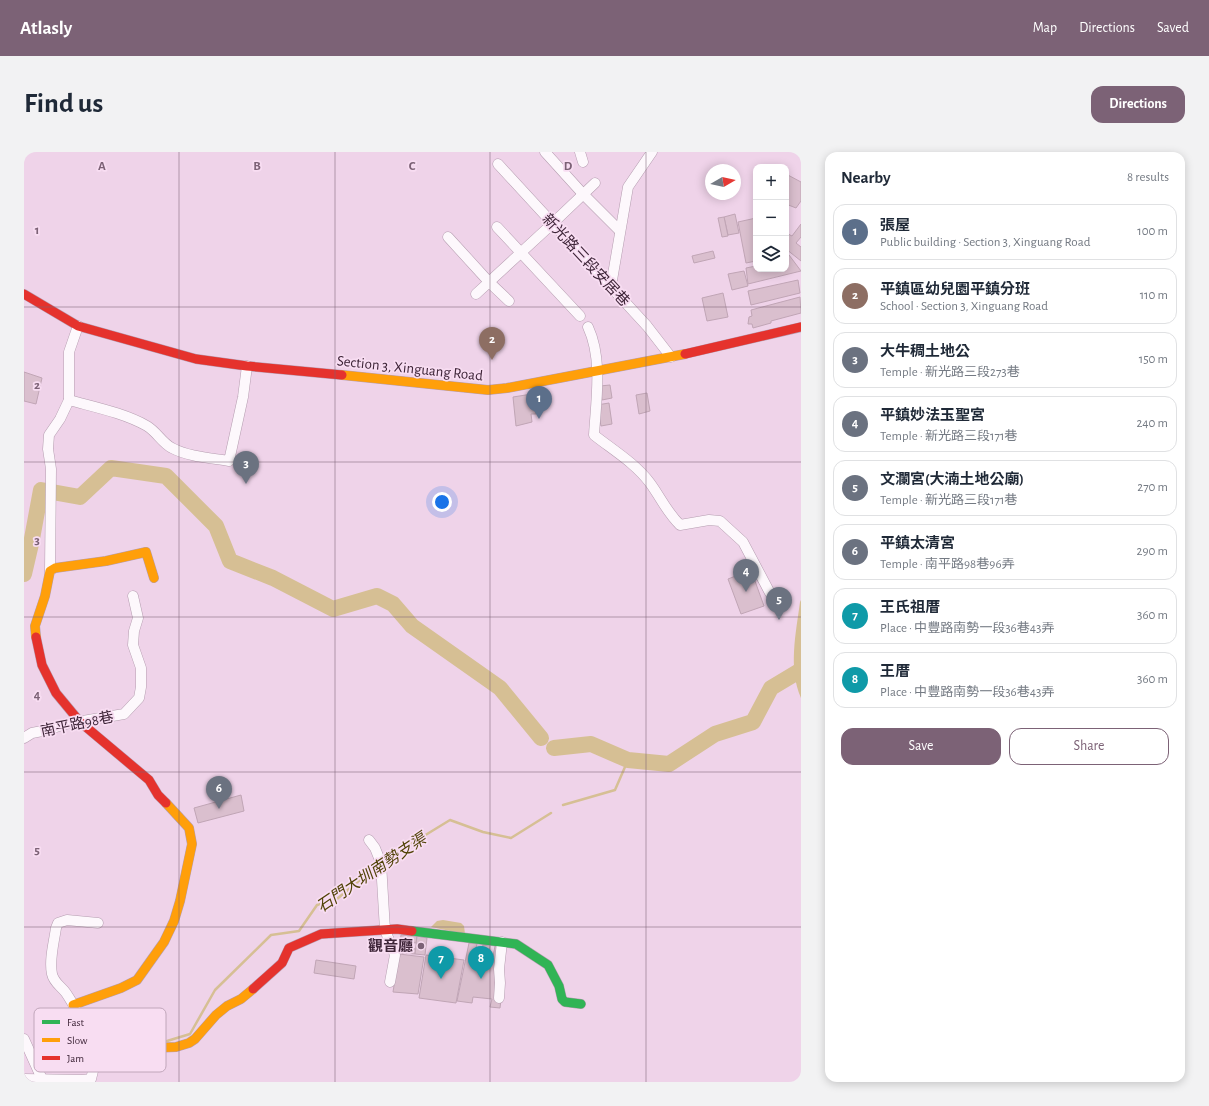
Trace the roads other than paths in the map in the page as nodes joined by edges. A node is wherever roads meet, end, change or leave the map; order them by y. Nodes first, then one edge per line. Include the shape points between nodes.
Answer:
1 (545, 152) edge
2 (652, 152) edge
3 (498, 164) dead end
4 (595, 182) dead end
5 (583, 194) junction
6 (552, 224) junction
7 (497, 227) dead end
8 (620, 231) junction
9 (448, 237) dead end
10 (520, 253) junction
11 (489, 282) junction
12 (611, 286) junction
13 (24, 294) edge
14 (476, 294) dead end
15 (509, 301) dead end
16 (580, 316) dead end
17 (78, 326) junction
18 (588, 327) dead end
19 (801, 327) edge
20 (671, 357) junction
21 (247, 366) junction
22 (598, 371) junction
23 (69, 400) junction
24 (50, 571) junction
25 (154, 578) dead end
26 (770, 593) dead end
27 (133, 596) dead end
28 (80, 722) junction
29 (24, 738) edge
30 (369, 840) dead end
31 (98, 924) dead end
32 (385, 930) junction
33 (502, 942) junction
34 (390, 982) dead end
35 (499, 998) dead end
36 (580, 1004) dead end
37 (73, 1005) junction
38 (75, 1008) edge
39 (24, 1039) edge
40 (166, 1047) edge
41 (34, 1061) edge
42 (39, 1072) edge
43 (93, 1072) edge
44 (24, 1079) edge
45 (42, 1079) junction

1 - 5 street
2 - 8 street via 628,187
3 - 6 street, 新光路三段安居巷
4 - 5 street
5 - 6 street
5 - 8 street
6 - 10 street
6 - 12 street, 新光路三段安居巷
7 - 10 street
8 - 12 street
9 - 11 street
10 - 11 street
10 - 16 street
11 - 14 street
11 - 15 street
12 - 20 street, 新光路三段安居巷
13 - 17 street, Section 3, Xinguang Road
17 - 21 street, Section 3, Xinguang Road via 196,360
17 - 23 street via 69,352
18 - 22 street via 593,337
19 - 20 street, Section 3, Xinguang Road
20 - 22 street, Section 3, Xinguang Road
21 - 22 street, Section 3, Xinguang Road via 488,390
21 - 23 street via 229,461 172,448 147,427 113,412
22 - 26 street via 594,435 639,471 680,525 709,520 720,521 743,542
23 - 24 street via 49,435
24 - 25 street via 146,552
24 - 28 street via 35,626 36,641 42,665 56,693
27 - 28 street, 南平路98巷 via 138,618 133,645 141,668 139,698 124,714
28 - 29 street, 南平路98巷 via 65,724
28 - 37 street via 149,780 158,795 190,828 192,844 174,921 164,942 137,980
30 - 32 street via 379,859
31 - 37 street via 67,920 58,922 56,928 52,976
32 - 33 street via 397,929
32 - 34 street via 395,955
32 - 40 street via 321,934 289,948 276,970 241,999 216,1015 195,1039 176,1047
33 - 35 street
33 - 36 street via 516,944 548,965 559,986 562,999 565,1002
37 - 38 street
39 - 41 street
42 - 45 street
43 - 45 street via 91,1079
44 - 45 street

